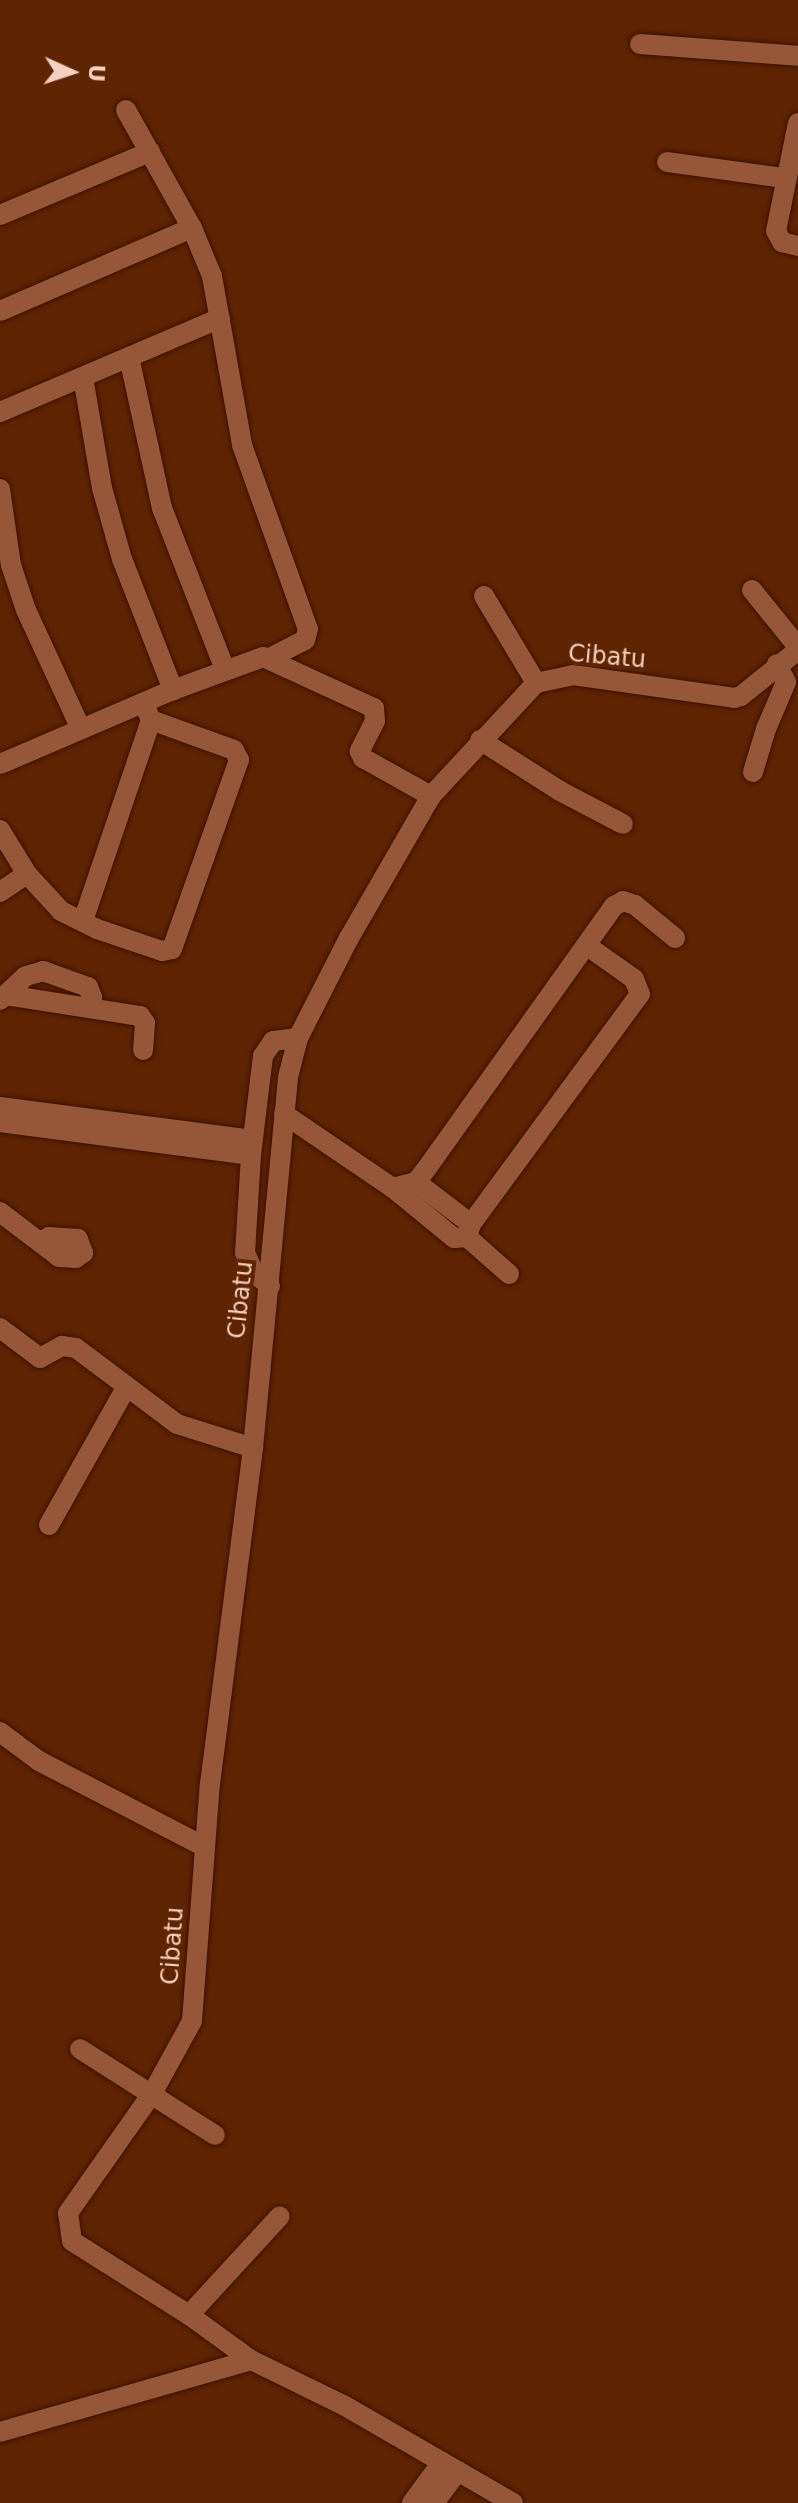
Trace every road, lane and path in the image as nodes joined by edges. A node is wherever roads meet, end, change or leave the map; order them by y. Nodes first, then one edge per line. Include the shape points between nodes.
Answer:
1 (640, 44) dead end
2 (798, 56) edge
3 (126, 110) dead end
4 (798, 123) edge
5 (150, 152) junction
6 (667, 162) dead end
7 (784, 178) junction
8 (0, 215) edge
9 (192, 228) junction
10 (798, 246) edge
11 (0, 311) edge
12 (220, 318) junction
13 (129, 357) junction
14 (83, 377) junction
15 (0, 412) edge
16 (0, 489) edge
17 (752, 590) dead end
18 (484, 596) dead end
19 (798, 648) edge
20 (270, 658) junction
21 (777, 664) junction
22 (225, 670) junction
23 (536, 683) junction
24 (173, 690) junction
25 (148, 712) junction
26 (81, 729) junction
27 (480, 740) junction
28 (0, 764) edge
29 (753, 772) dead end
30 (431, 796) junction
31 (623, 824) dead end
32 (0, 830) edge
33 (27, 874) junction
34 (0, 892) edge
35 (83, 921) junction
36 (675, 938) dead end
37 (586, 945) junction
38 (3, 998) edge
39 (90, 1006) junction
40 (298, 1038) junction
41 (143, 1050) dead end
42 (0, 1107) edge
43 (284, 1114) junction
44 (0, 1122) edge
45 (252, 1147) junction
46 (416, 1182) junction
47 (393, 1188) junction
48 (0, 1212) edge
49 (469, 1231) junction
50 (40, 1242) dead end
51 (509, 1274) dead end
52 (270, 1286) junction
53 (0, 1328) edge
54 (126, 1388) junction
55 (253, 1448) junction
56 (49, 1525) dead end
57 (0, 1732) edge
58 (205, 1847) junction
59 (80, 2049) dead end
60 (153, 2092) junction
61 (215, 2135) dead end
62 (280, 2216) dead end
63 (189, 2315) junction
64 (251, 2360) junction
65 (0, 2432) edge
66 (450, 2466) junction
67 (412, 2503) edge
68 (434, 2503) edge
69 (513, 2503) edge

1 - 2 street
3 - 5 street
4 - 7 street
5 - 8 street
5 - 9 street
6 - 7 street
7 - 10 street via 776,231 782,242
9 - 11 street
9 - 12 street via 212,276
12 - 13 street
12 - 20 street via 242,445 308,629 305,640
13 - 14 street
13 - 22 street via 162,508
14 - 15 street
14 - 24 street via 122,559
16 - 26 street via 11,565 26,610
17 - 19 street
18 - 23 street
19 - 21 street, Cibatu
20 - 22 street
20 - 30 street via 374,708 375,721 360,751 363,758
21 - 23 street, Cibatu via 734,698 573,675
21 - 29 street via 786,682
22 - 24 street
23 - 27 street, Cibatu
24 - 25 street
25 - 26 street
25 - 35 street
25 - 35 street via 234,750 239,760 172,949 162,951
26 - 28 street
27 - 30 street, Cibatu
27 - 31 street
30 - 40 street, Cibatu
32 - 33 street
33 - 34 street
33 - 35 street via 61,911
36 - 37 street via 623,901
37 - 46 street
37 - 49 street via 634,979 640,994
38 - 39 street
38 - 39 street via 26,976 43,971 88,987
39 - 41 street via 144,1018
40 - 43 street, Cibatu
40 - 45 street via 273,1041 263,1056
42 - 45 street
43 - 47 street
43 - 52 street, Cibatu
44 - 45 street
45 - 52 street via 245,1253 254,1273
46 - 47 street
46 - 49 street
47 - 49 street via 454,1238
48 - 50 street
49 - 51 street
52 - 55 street, Cibatu
53 - 54 street via 40,1358 62,1346 76,1348
54 - 55 street via 177,1424
54 - 56 street
55 - 58 street, Cibatu
57 - 58 street via 39,1761
58 - 60 street, Cibatu via 192,2021
59 - 60 street
60 - 61 street
60 - 63 street, Cibatu via 68,2213 72,2241
62 - 63 street
63 - 64 street
64 - 65 street
64 - 66 street
66 - 67 street
66 - 68 street
66 - 69 street

